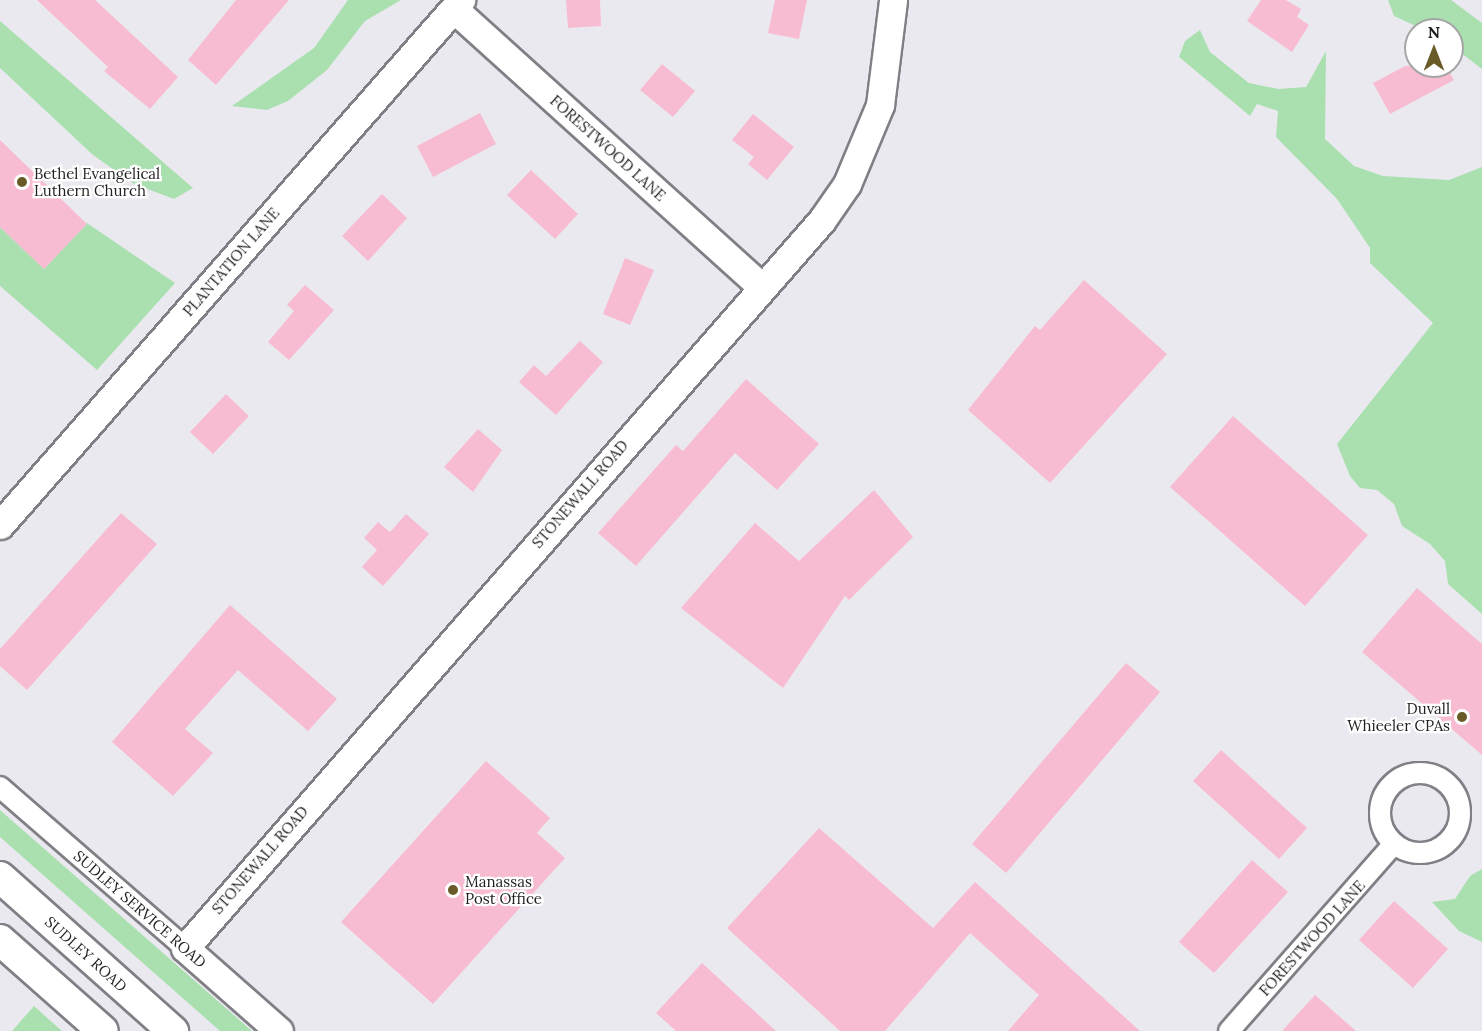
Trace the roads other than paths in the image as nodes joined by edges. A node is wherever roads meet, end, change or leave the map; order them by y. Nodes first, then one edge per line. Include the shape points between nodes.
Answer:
1 (893, 0) edge
2 (458, 4) edge
3 (762, 287) junction
4 (0, 525) edge
5 (0, 788) edge
6 (1394, 844) junction
7 (0, 877) edge
8 (0, 940) edge
9 (185, 948) junction
10 (103, 1031) edge
11 (173, 1031) edge
12 (279, 1031) edge
13 (1229, 1031) edge

1 - 3 street, STONEWALL ROAD via 889,59 866,146 822,220
2 - 3 street, FORESTWOOD LANE
2 - 4 street, PLANTATION LANE
3 - 9 street, STONEWALL ROAD
5 - 9 street, SUDLEY SERVICE ROAD
6 - 6 street via 1409,852 1429,852 1454,835 1460,805 1443,779 1413,773 1391,783 1379,815
6 - 13 street, FORESTWOOD LANE
7 - 11 main road, SUDLEY ROAD
8 - 10 main road
9 - 12 street, SUDLEY SERVICE ROAD

